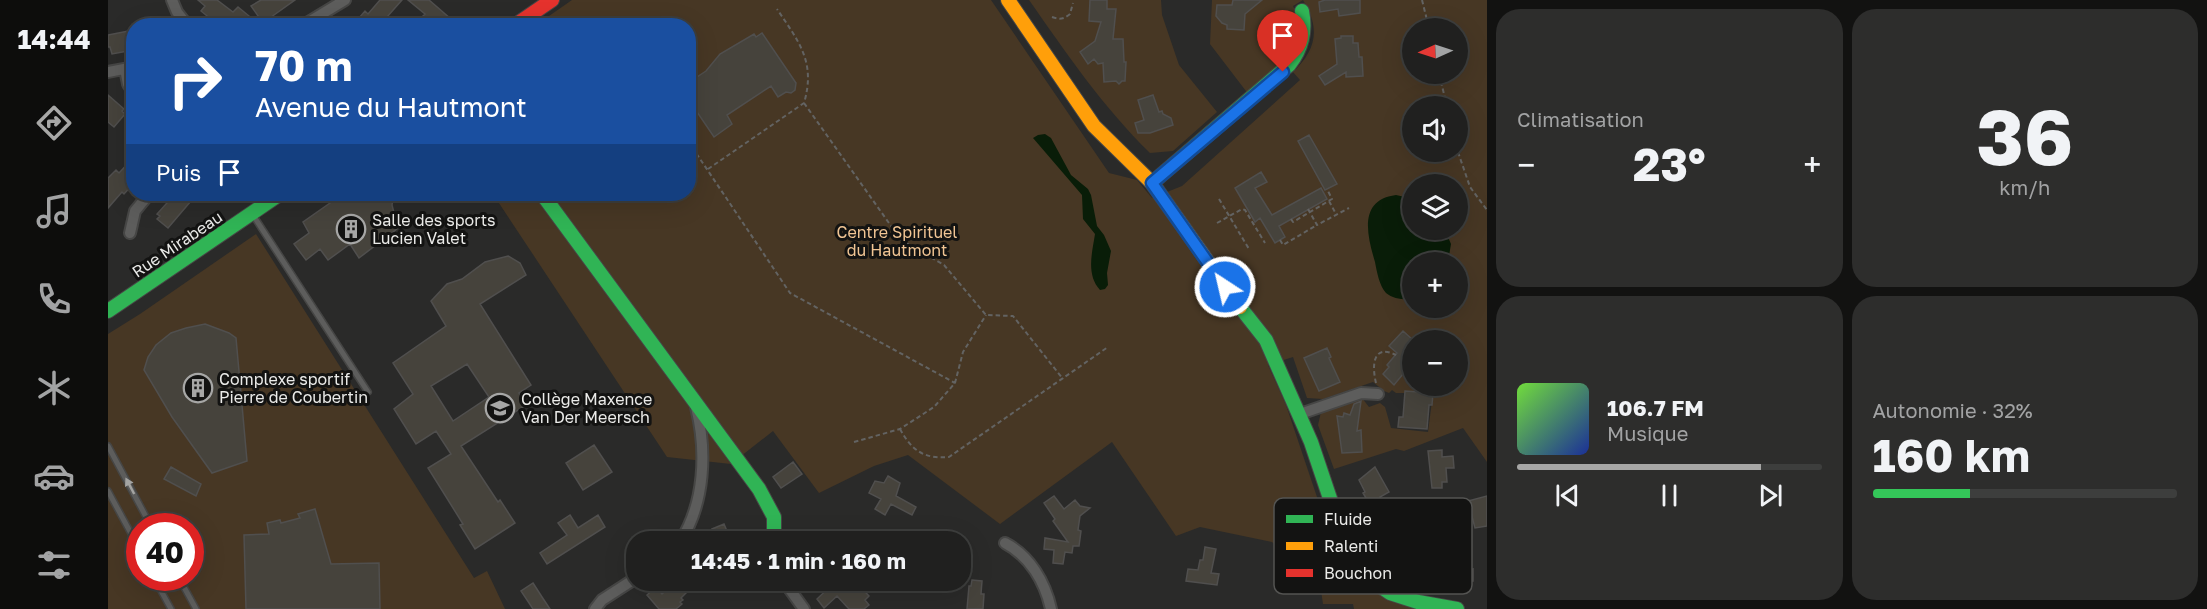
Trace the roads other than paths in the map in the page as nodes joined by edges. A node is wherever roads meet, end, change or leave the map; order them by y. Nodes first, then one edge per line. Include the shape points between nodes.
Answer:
1 (172, 0) edge
2 (345, 0) edge
3 (552, 0) edge
4 (1008, 0) edge
5 (1302, 11) dead end
6 (182, 18) edge
7 (315, 18) edge
8 (527, 18) edge
9 (126, 69) edge
10 (108, 72) edge
11 (1152, 183) junction
12 (143, 201) edge
13 (270, 201) edge
14 (547, 201) edge
15 (252, 213) junction
16 (130, 233) dead end
17 (108, 309) edge
18 (1377, 389) road end
19 (368, 392) dead end
20 (694, 401) junction
21 (1300, 414) junction
22 (108, 446) edge
23 (108, 491) edge
24 (1329, 498) edge
25 (144, 513) edge
26 (126, 524) edge
27 (686, 531) edge
28 (775, 531) edge
29 (1005, 543) dead end
30 (626, 584) edge
31 (161, 591) edge
32 (186, 591) edge
33 (791, 591) edge
34 (1393, 594) edge
35 (1409, 594) edge
36 (1406, 599) junction
37 (171, 609) edge
38 (196, 609) edge
39 (595, 609) edge
40 (804, 609) edge
41 (1051, 609) edge
42 (1457, 609) edge

1 - 6 street
2 - 7 street
3 - 8 street
4 - 11 street via 1094,126
5 - 11 street via 1305,36 1297,58
9 - 10 street
11 - 21 street via 1266,340
12 - 16 street via 135,211
13 - 15 street, Rue Mirabeau
14 - 20 street
15 - 17 street, Rue Mirabeau
15 - 19 lane
18 - 21 street
20 - 27 street via 700,428 701,475 696,507
20 - 28 street via 759,489 770,508
21 - 24 street
25 -> 22 lane
23 - 26 lane
29 - 41 street via 1021,553 1035,571
30 - 39 street
31 - 37 lane
32 - 38 lane
33 - 40 street
34 - 36 street
35 - 36 street
36 - 42 street

